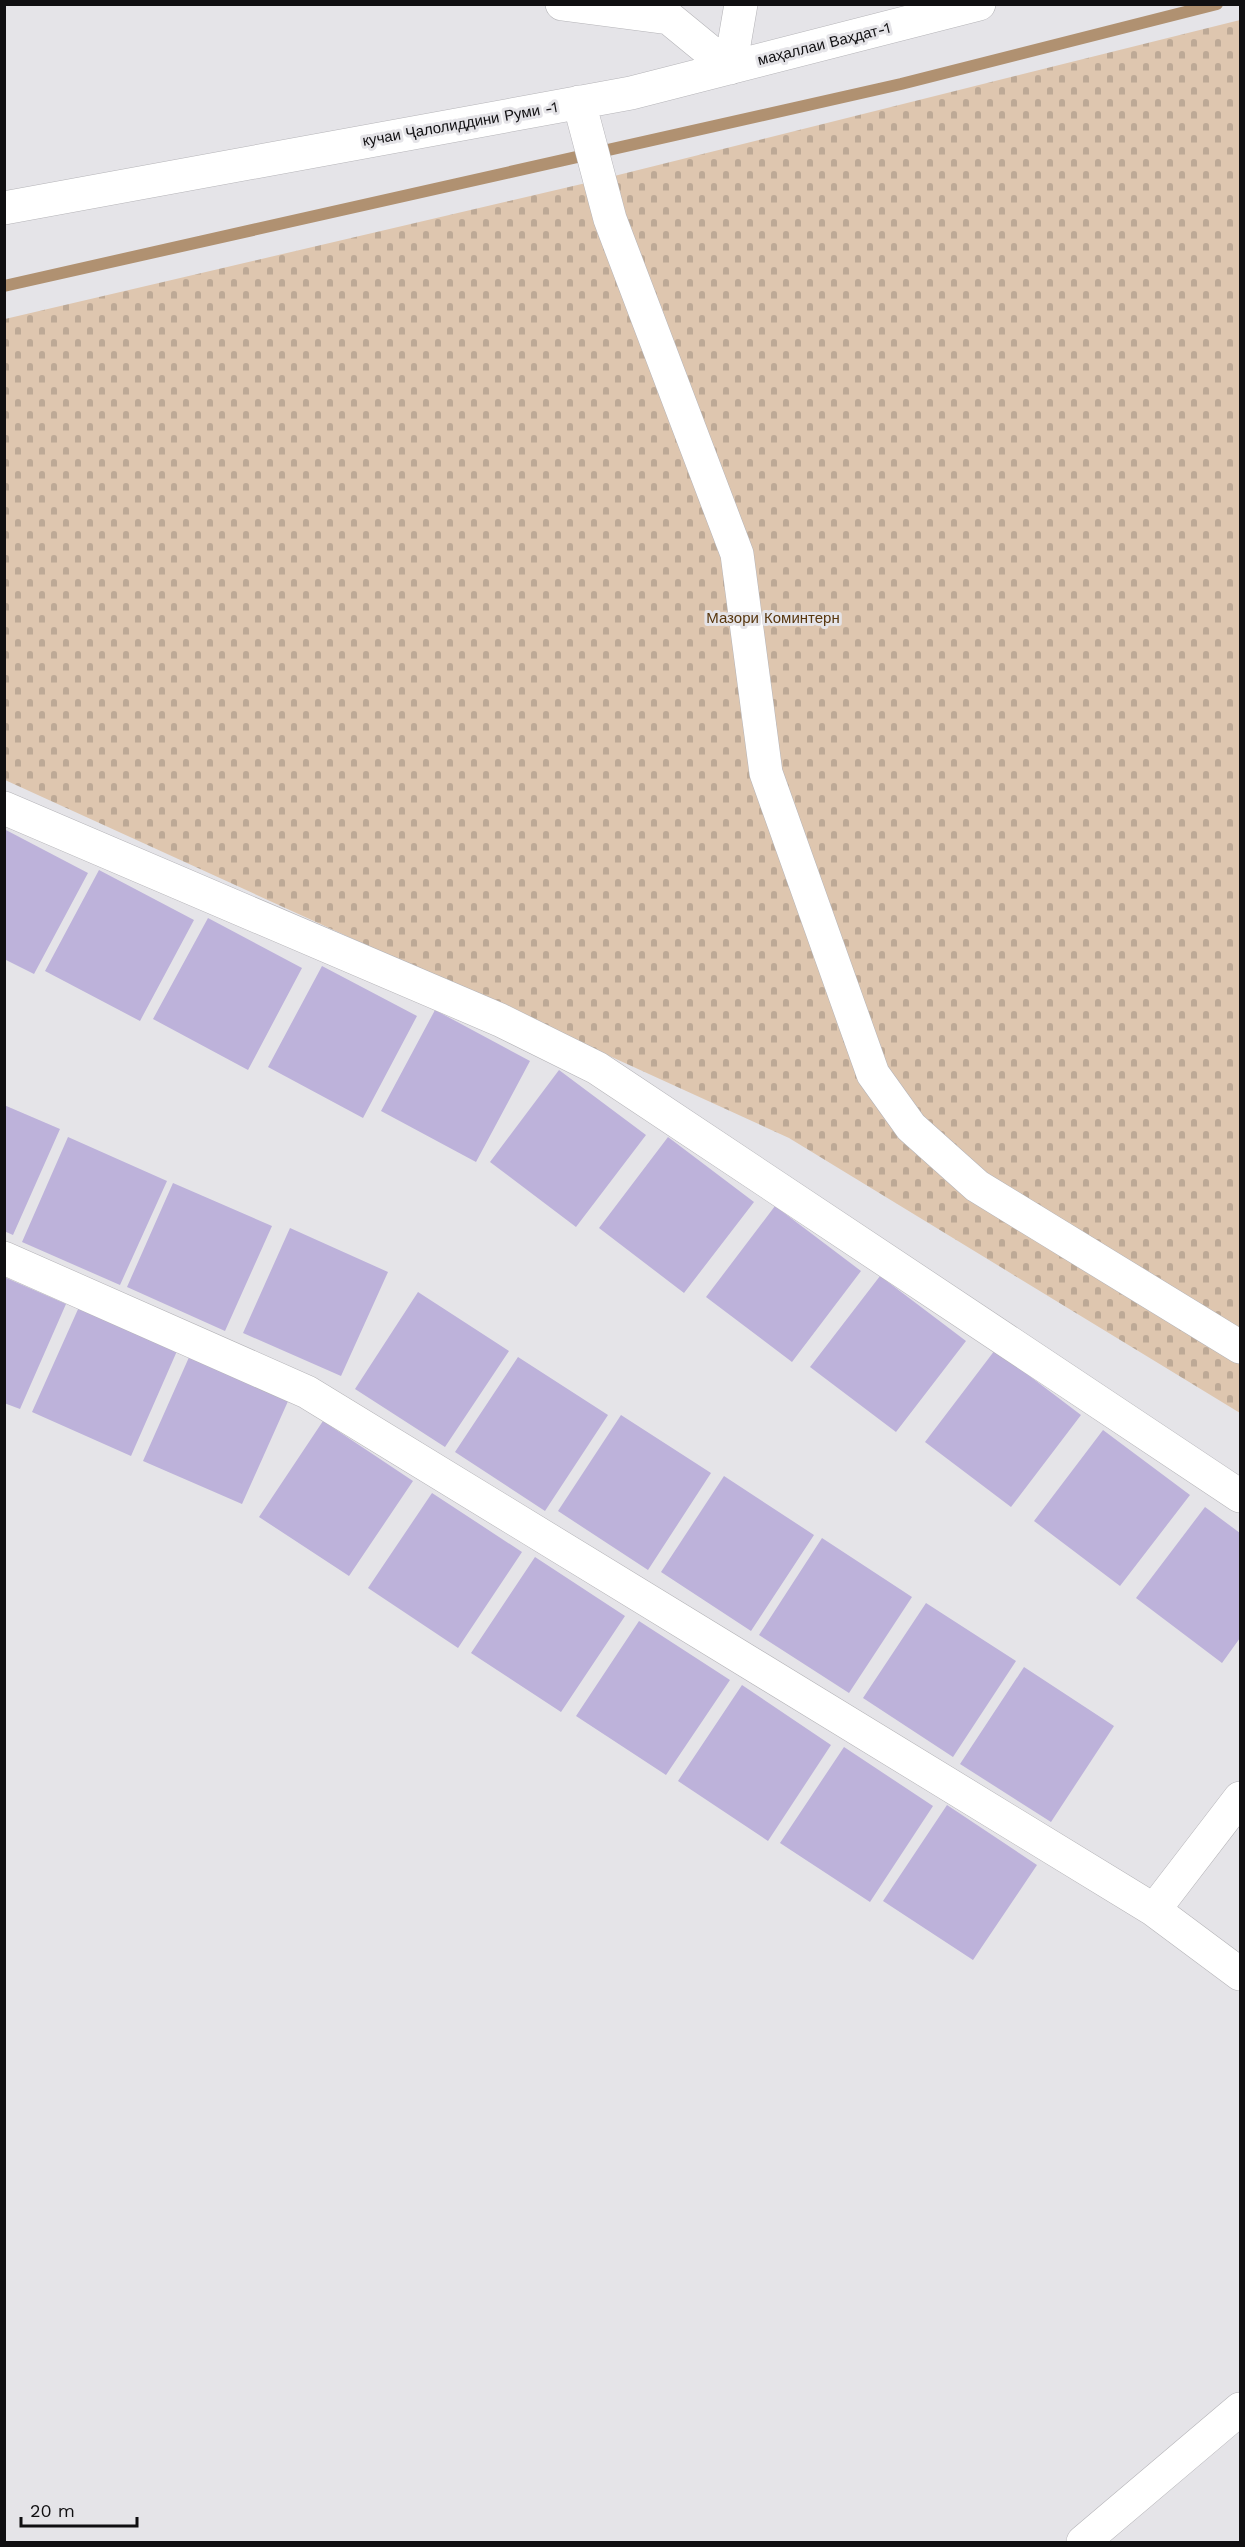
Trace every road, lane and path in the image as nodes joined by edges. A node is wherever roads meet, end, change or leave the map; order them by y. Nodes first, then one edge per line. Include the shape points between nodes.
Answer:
1 (562, 4) edge
2 (741, 4) edge
3 (979, 4) edge
4 (730, 68) junction
5 (579, 102) junction
6 (4, 208) edge
7 (4, 808) edge
8 (4, 1258) edge
9 (1240, 1347) edge
10 (1240, 1496) edge
11 (1240, 1798) edge
12 (1154, 1910) junction
13 (1240, 1974) edge
14 (1240, 2409) edge
15 (1083, 2542) edge

1 - 4 street via 669,18
2 - 4 street
3 - 4 street, маҳаллаи Ваҳдат-1
4 - 5 street, кучаи Ҷалолиддини Руми -1
5 - 6 street, кучаи Ҷалолиддини Руми -1
5 - 9 street via 603,197 737,555 766,773 873,1074 911,1127 977,1186
7 - 10 street via 500,1020 597,1068
8 - 12 street via 307,1392
11 - 12 street
12 - 13 street
14 - 15 street

